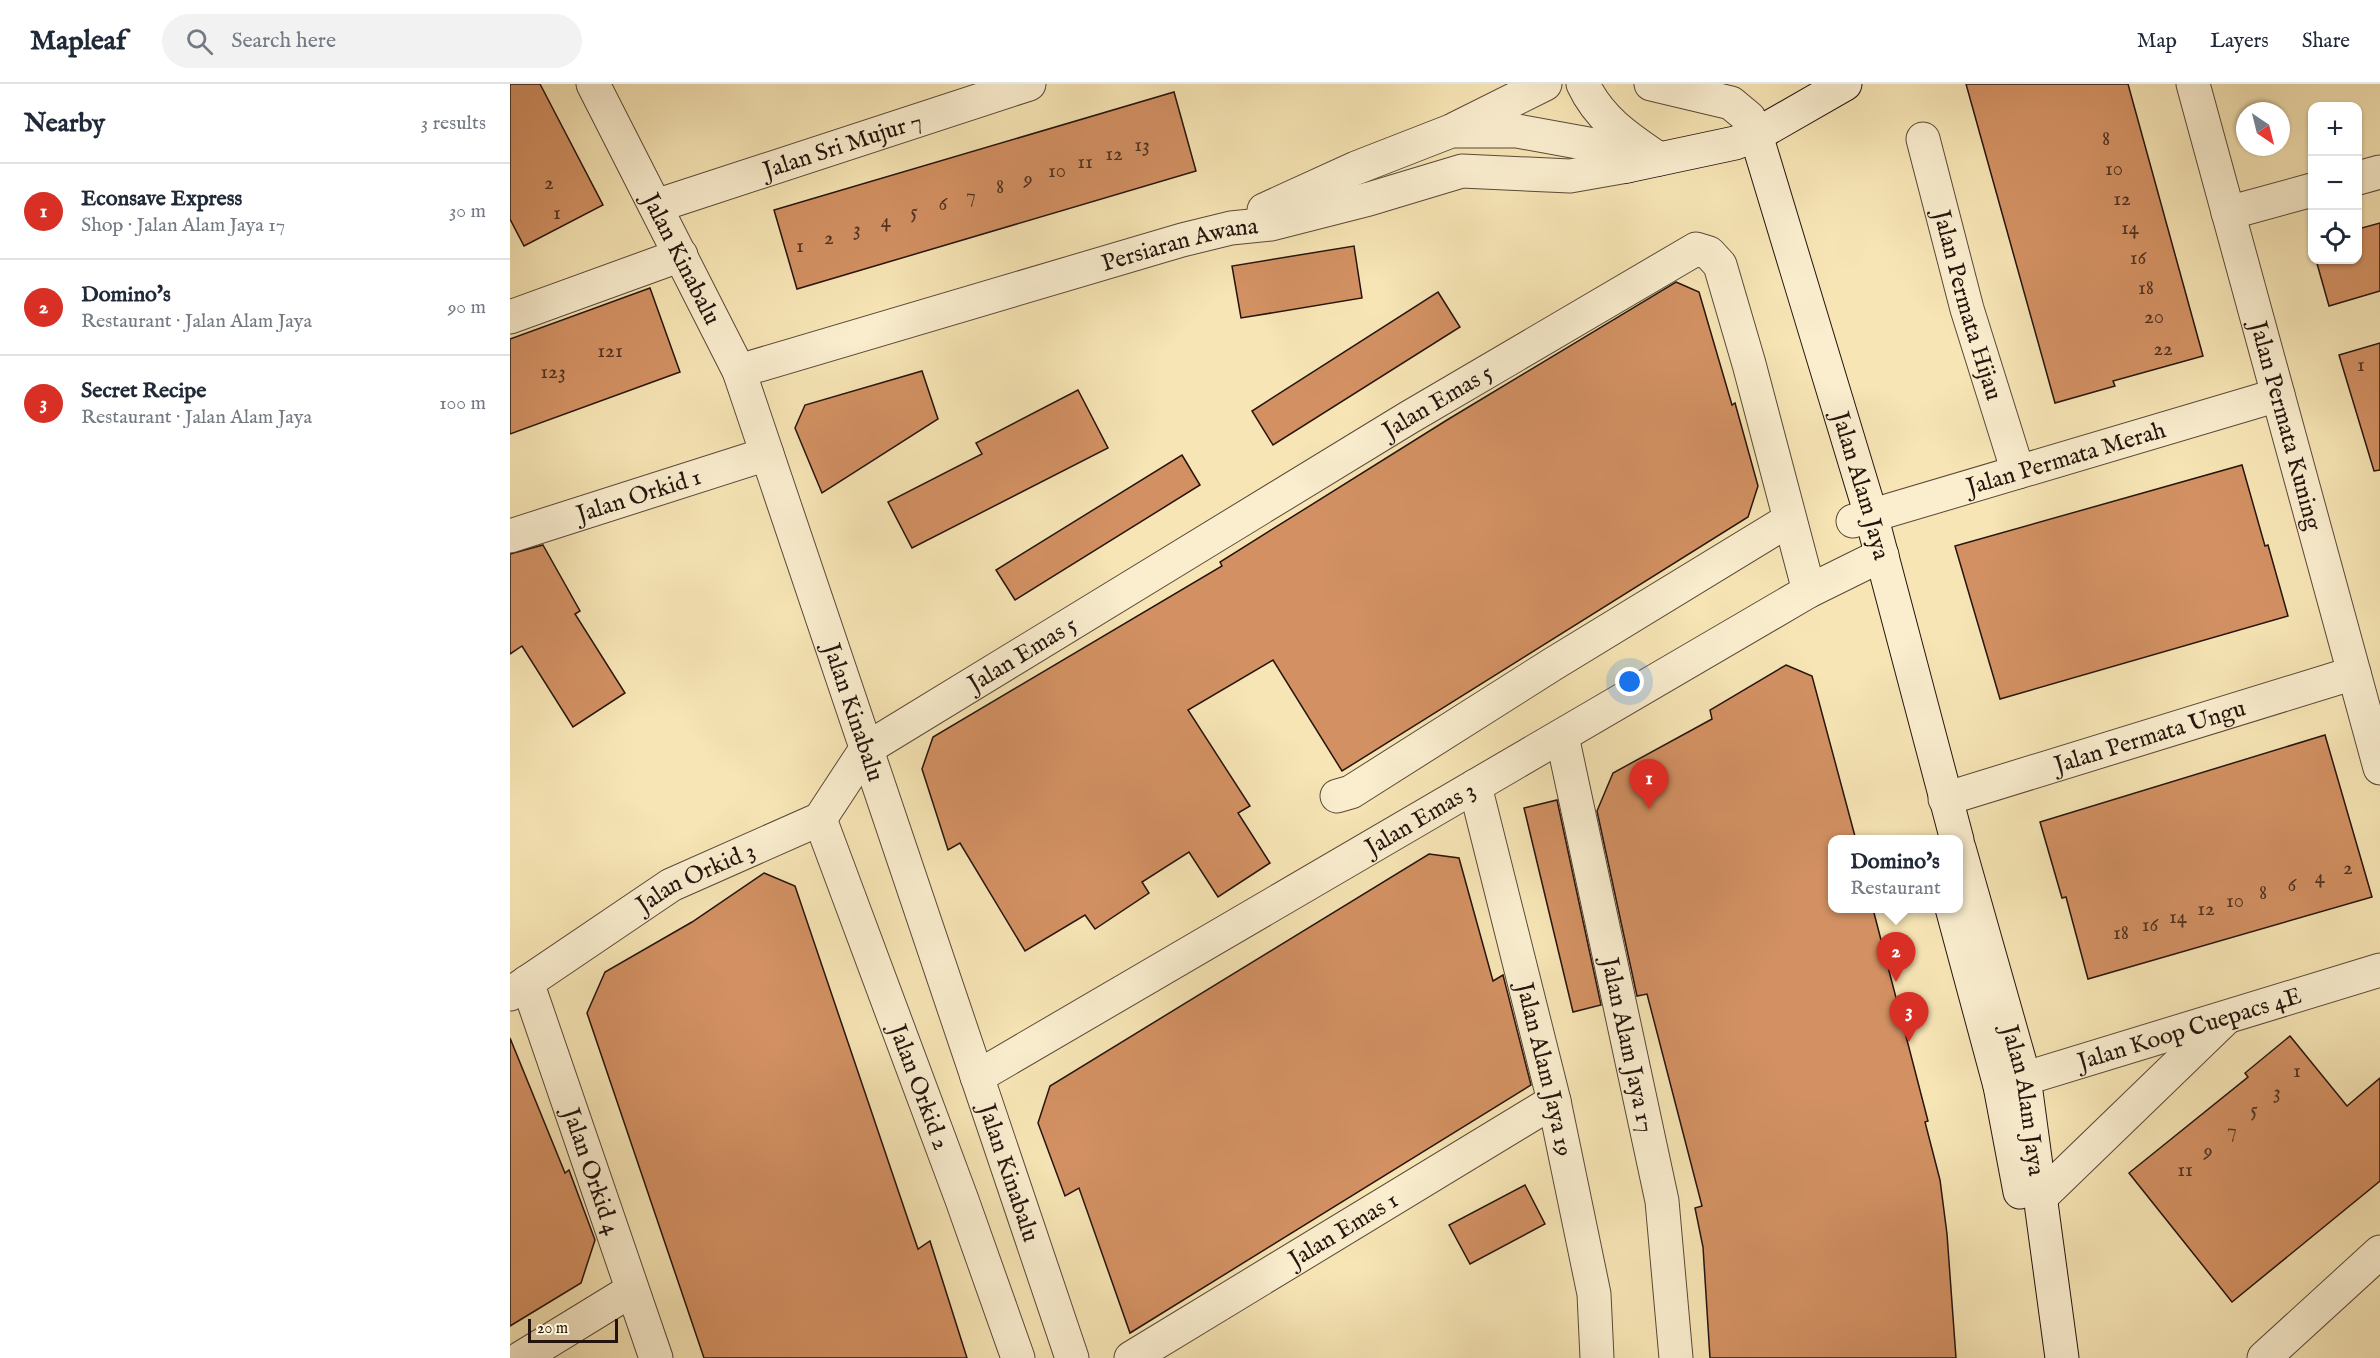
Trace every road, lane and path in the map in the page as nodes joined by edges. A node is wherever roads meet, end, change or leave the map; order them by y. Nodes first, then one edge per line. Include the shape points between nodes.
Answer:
1 (593, 84) edge
2 (1029, 84) edge
3 (1545, 84) edge
4 (1583, 84) edge
5 (1719, 84) edge
6 (1845, 84) edge
7 (2193, 84) edge
8 (1657, 86) edge
9 (1451, 131) junction
10 (1745, 139) junction
11 (1923, 139) dead end
12 (1659, 159) junction
13 (1627, 166) junction
14 (2380, 172) edge
15 (2362, 177) edge
16 (2308, 191) edge
17 (656, 206) junction
18 (2228, 213) junction
19 (1231, 228) junction
20 (681, 255) junction
21 (510, 317) edge
22 (739, 371) junction
23 (2278, 395) junction
24 (767, 454) junction
25 (2018, 472) junction
26 (1862, 518) junction
27 (1789, 520) junction
28 (510, 536) edge
29 (1873, 560) junction
30 (1809, 591) junction
31 (2354, 673) junction
32 (1562, 736) junction
33 (866, 749) junction
34 (2380, 768) edge
35 (1475, 786) junction
36 (1337, 796) dead end
37 (1945, 799) junction
38 (820, 819) junction
39 (1933, 835) edge
40 (1956, 835) edge
41 (1963, 866) edge
42 (1953, 913) edge
43 (2380, 970) edge
44 (519, 988) edge
45 (2228, 1016) junction
46 (977, 1077) junction
47 (2012, 1081) junction
48 (1554, 1101) junction
49 (2042, 1196) junction
50 (2380, 1252) edge
51 (632, 1290) junction
52 (521, 1358) edge
53 (656, 1358) edge
54 (1018, 1358) edge
55 (1072, 1358) edge
56 (1131, 1358) edge
57 (1597, 1358) edge
58 (1676, 1358) edge
59 (2039, 1358) edge
60 (2062, 1358) edge
61 (2264, 1358) edge

1 - 17 street, Jalan Kinabalu
2 - 17 street, Jalan Sri Mujur 7
3 - 9 street
4 - 12 street via 1601,114 1618,131
5 - 8 street
6 - 10 street, Persiaran Awana
7 - 18 street, Jalan Permata Kuning
8 - 10 street, Jalan Alam Jaya via 1731,103 1749,118
9 - 13 street, Persiaran Awana via 1516,131 1594,145
9 - 19 street, Persiaran Awana via 1356,168
10 - 12 street, Persiaran Awana
10 - 26 street, Jalan Alam Jaya
11 - 25 street, Jalan Permata Hijau via 1967,309
12 - 13 street, Persiaran Awana
13 - 19 street, Persiaran Awana via 1570,176 1462,171 1271,224
14 - 15 street
16 - 18 street
17 - 20 street, Jalan Kinabalu
18 - 23 street, Jalan Permata Kuning
19 - 22 street, Persiaran Awana
20 - 21 street
20 - 22 street, Jalan Kinabalu
22 - 24 street, Jalan Kinabalu
23 - 25 street, Jalan Permata Merah
23 - 31 street, Jalan Permata Kuning
24 - 28 street, Jalan Orkid 1
24 - 33 street, Jalan Kinabalu
25 - 26 street, Jalan Permata Merah
26 - 29 street, Jalan Alam Jaya
27 - 30 street, Jalan Emas 5
27 - 33 street, Jalan Emas 5 via 1720,265 1709,253 1696,249 1408,418
27 - 36 street via 1351,792
29 - 30 street, Jalan Emas 3
29 - 37 street, Jalan Alam Jaya
29 - 39 street, Jalan Alam Jaya
30 - 32 street, Jalan Emas 3
31 - 34 street, Jalan Permata Kuning
31 - 37 street, Jalan Permata Ungu
32 - 35 street, Jalan Emas 3
32 - 58 street, Jalan Alam Jaya 17 via 1662,1201
33 - 38 street
33 - 46 street, Jalan Kinabalu
35 - 46 street, Jalan Emas 3
35 - 48 street, Jalan Alam Jaya 19
37 - 40 street, Jalan Alam Jaya
38 - 44 street, Jalan Orkid 3 via 671,885
38 - 54 street, Jalan Orkid 2
41 - 47 street, Jalan Alam Jaya
42 - 47 street, Jalan Alam Jaya
43 - 45 street, Jalan Koop Cuepacs 4E
44 - 51 street, Jalan Orkid 4
45 - 47 street, Jalan Koop Cuepacs 4E
45 - 49 street
46 - 55 street, Jalan Kinabalu
47 - 49 street, Jalan Alam Jaya
47 - 59 street, Jalan Alam Jaya
48 - 56 street, Jalan Emas 1
48 - 57 street, Jalan Alam Jaya 19 via 1594,1294
49 - 60 street, Jalan Alam Jaya
50 - 61 street
51 - 52 street
51 - 53 street, Jalan Orkid 4

